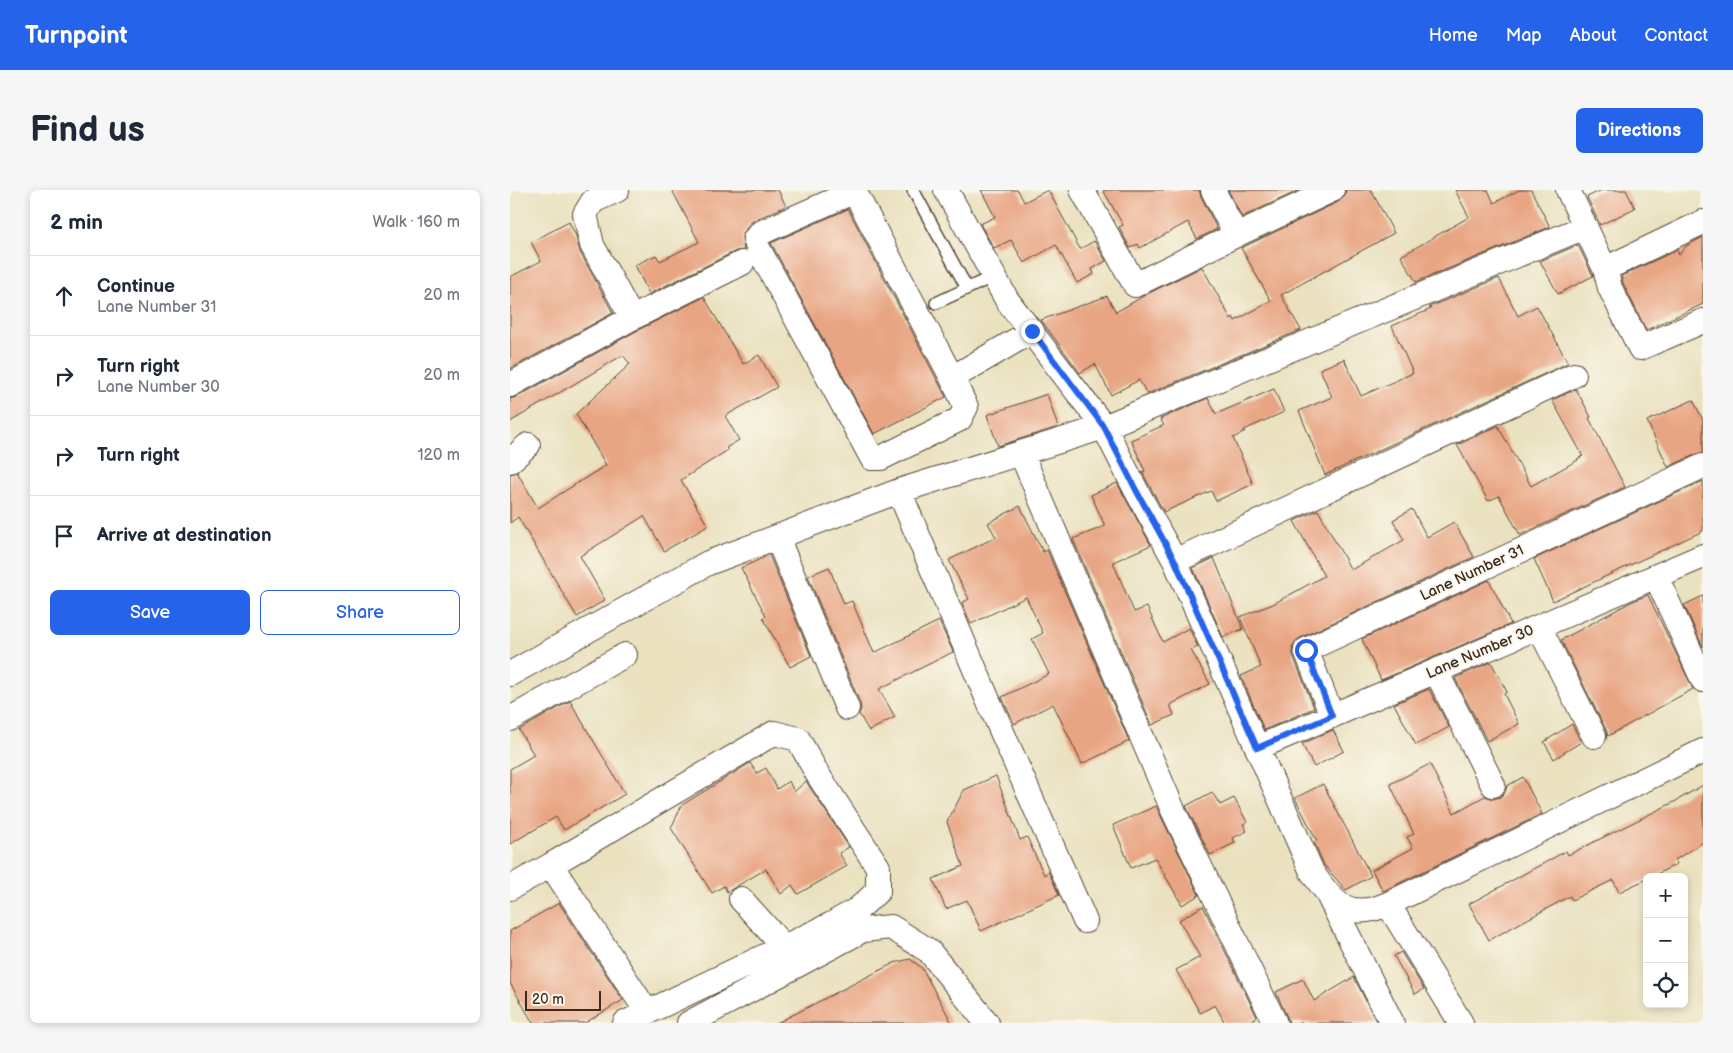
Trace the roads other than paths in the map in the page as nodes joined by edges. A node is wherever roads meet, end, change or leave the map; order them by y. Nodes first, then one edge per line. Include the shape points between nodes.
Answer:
1 (617, 190) edge
2 (912, 190) edge
3 (946, 190) edge
4 (1082, 190) edge
5 (1213, 190) edge
6 (1332, 190) edge
7 (1568, 190) edge
8 (1703, 222) edge
9 (1585, 227) junction
10 (1236, 235) junction
11 (742, 263) dead end
12 (1605, 269) junction
13 (994, 276) junction
14 (967, 288) junction
15 (936, 303) dead end
16 (632, 318) junction
17 (1703, 320) edge
18 (1032, 331) junction
19 (1574, 375) dead end
20 (952, 378) junction
21 (510, 385) edge
22 (1104, 427) junction
23 (528, 445) dead end
24 (1021, 453) junction
25 (510, 461) edge
26 (1703, 466) edge
27 (899, 491) junction
28 (777, 536) junction
29 (1703, 556) edge
30 (1175, 561) junction
31 (1656, 576) junction
32 (1539, 627) junction
33 (625, 654) dead end
34 (1436, 671) junction
35 (510, 674) edge
36 (1703, 680) edge
37 (847, 708) dead end
38 (1332, 716) junction
39 (510, 719) edge
40 (1594, 736) dead end
41 (1257, 748) junction
42 (1703, 751) edge
43 (1493, 785) dead end
44 (551, 865) junction
45 (510, 888) edge
46 (1328, 895) junction
47 (741, 899) dead end
48 (1388, 904) junction
49 (1085, 920) dead end
50 (784, 946) junction
51 (647, 1012) junction
52 (625, 1023) edge
53 (689, 1023) edge
54 (987, 1023) edge
55 (1275, 1023) edge
56 (1392, 1023) edge
57 (1461, 1023) edge

1 - 16 street via 592,201 585,214 592,244
2 - 14 lane
3 - 13 street
4 - 10 street via 1135,285
5 - 10 street
6 - 10 street
7 - 9 street
8 - 12 street
9 - 12 street
9 - 22 street
11 - 16 street
12 - 17 street via 1610,288 1640,348
13 - 14 lane
13 - 18 street via 1007,300
14 - 15 lane
16 - 21 street
18 - 20 street
18 - 22 street
19 - 30 street
20 - 20 street via 858,198 853,194 760,233 755,238 872,458 881,458 960,418 966,407
22 - 24 street
22 - 30 street
23 - 25 street
24 - 27 street
24 - 55 street via 1173,810
26 - 38 street, Lane Number 31 via 1306,650
27 - 28 street
27 - 49 street
28 - 35 street via 708,563
28 - 37 street
29 - 31 street, Lane Number 30
30 - 41 street
31 - 32 street, Lane Number 30
31 - 36 street
32 - 34 street, Lane Number 30
32 - 40 street
33 - 39 street
34 - 38 street, Lane Number 30
34 - 43 street
38 - 41 street, Lane Number 30
41 - 46 street via 1312,872
42 - 48 street
44 - 45 street
44 - 50 street via 774,733 798,739 878,867 878,891 858,909
44 - 51 street
46 - 48 street via 1348,910 1371,911
46 - 56 street
47 - 50 street
48 - 57 street
50 - 51 street
51 - 52 street
53 - 54 street via 863,930 891,927 929,951

